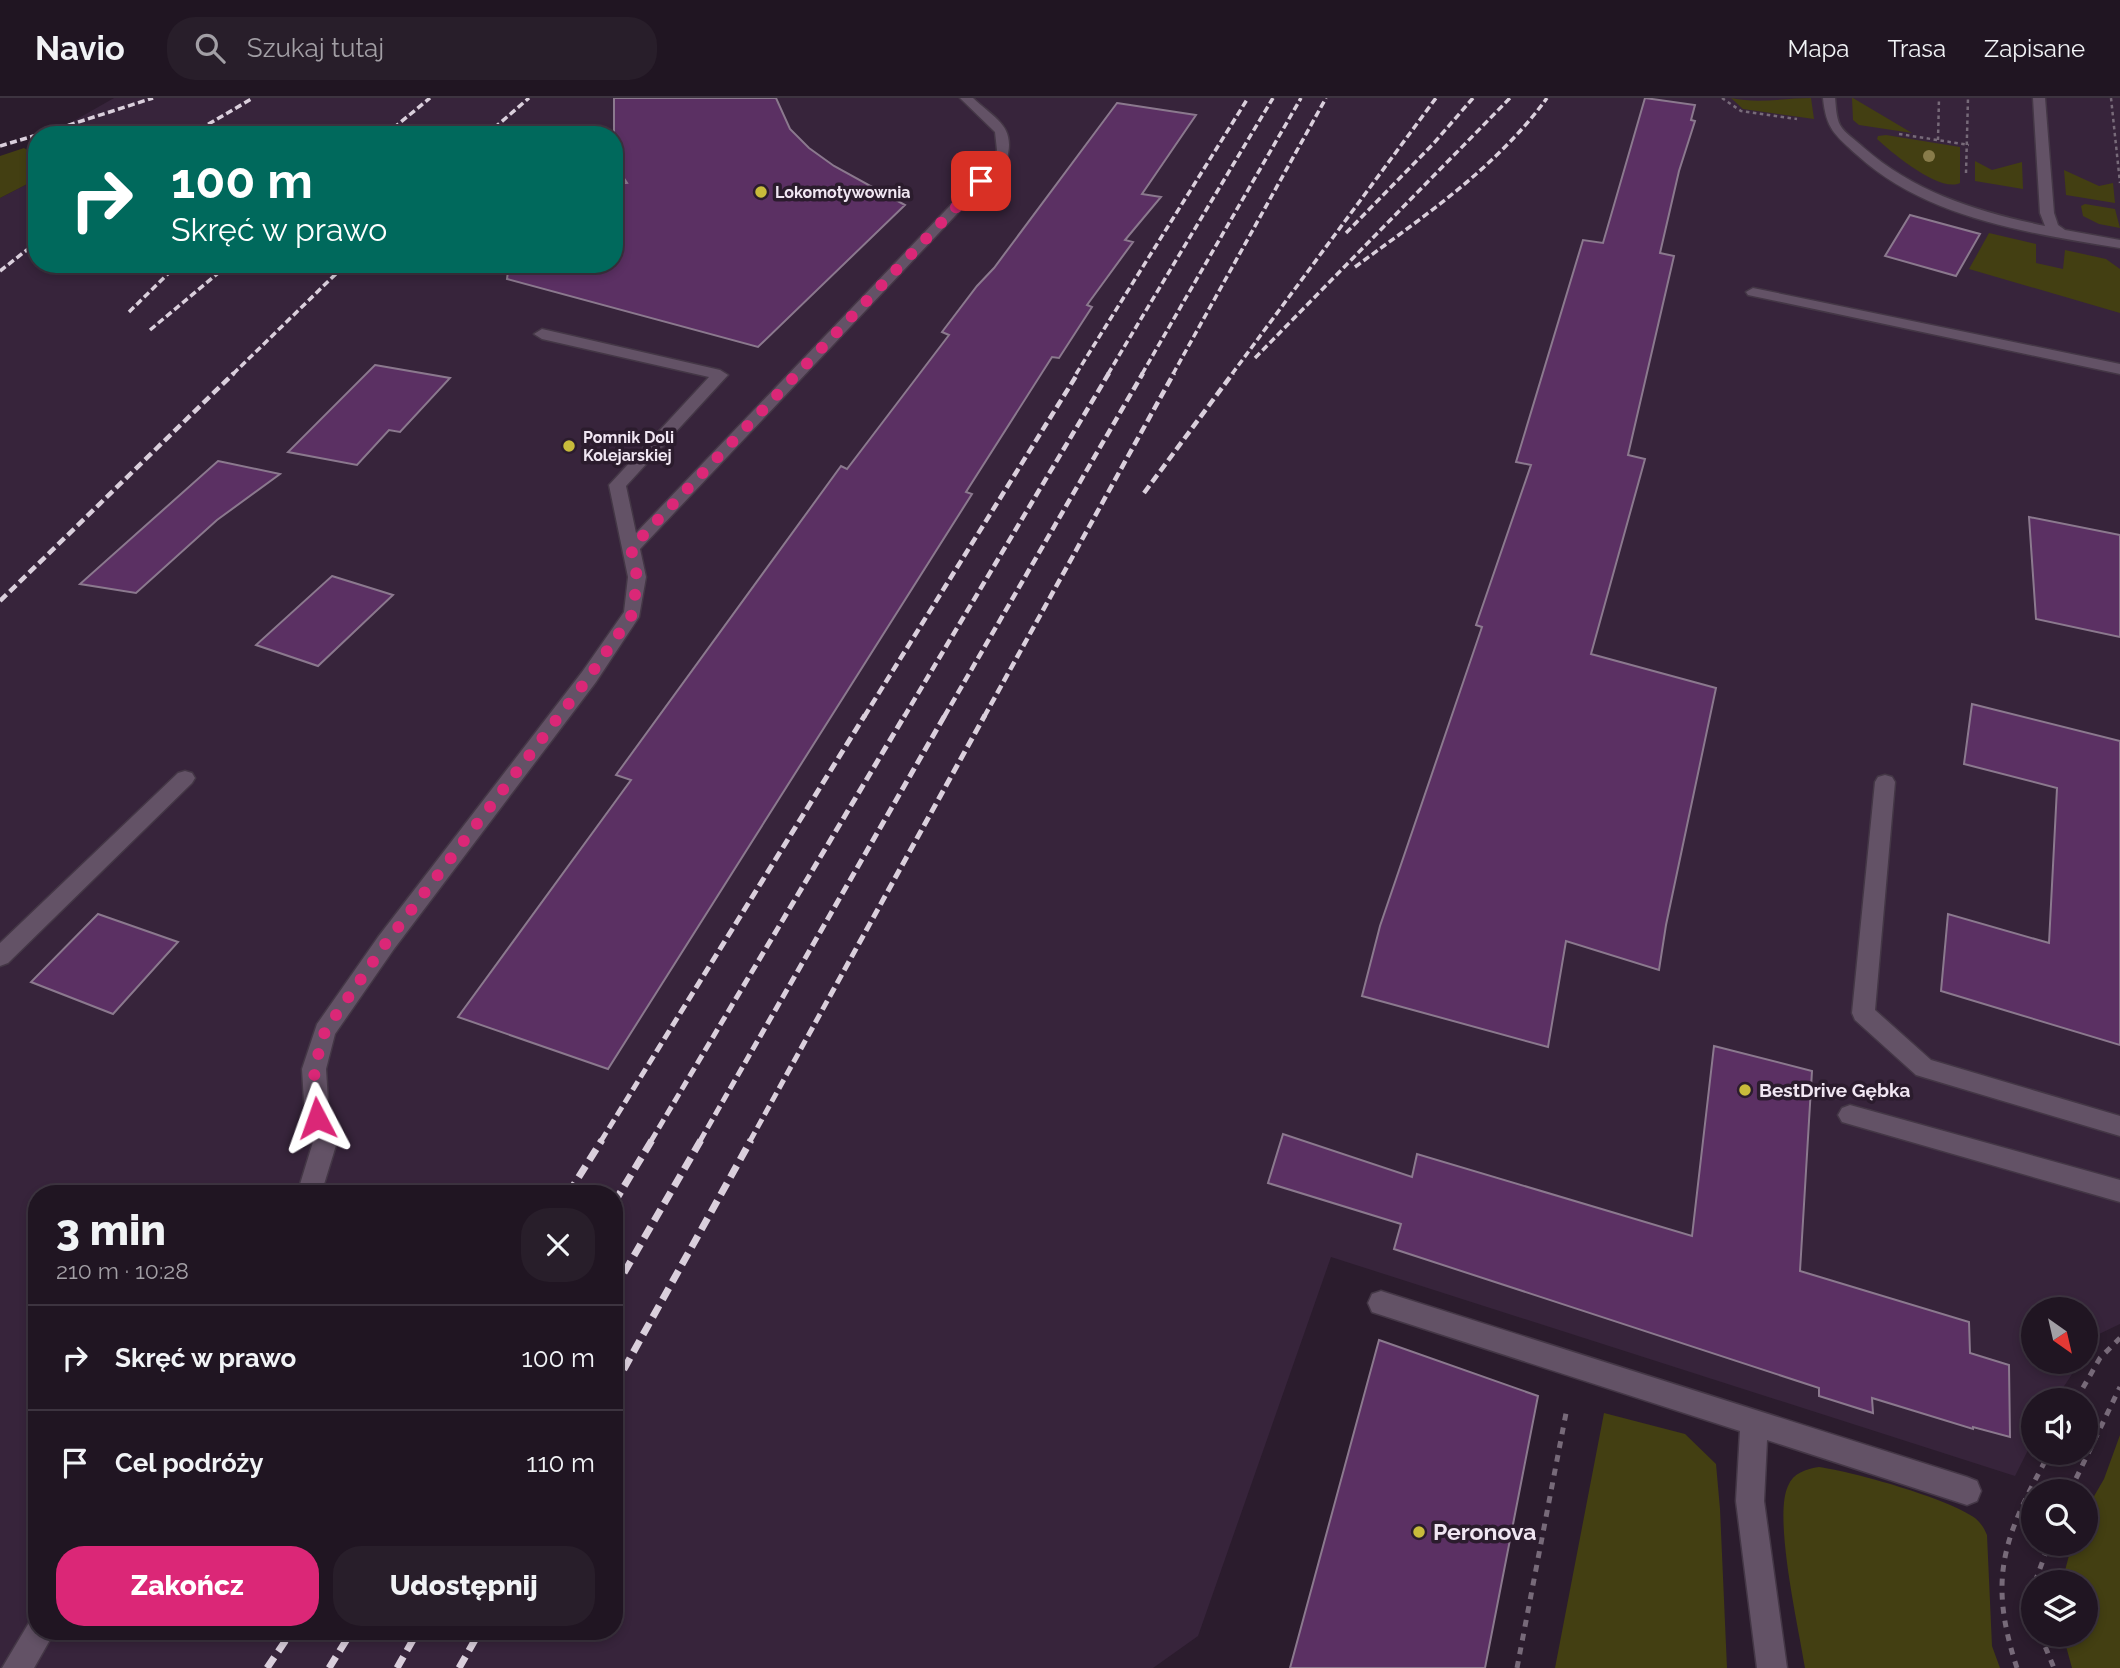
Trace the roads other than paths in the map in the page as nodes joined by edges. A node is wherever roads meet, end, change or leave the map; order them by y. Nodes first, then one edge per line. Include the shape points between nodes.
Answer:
1 (966, 98) edge
2 (1829, 98) edge
3 (2039, 98) edge
4 (2061, 234) junction
5 (2120, 244) edge
6 (1753, 292) dead end
7 (542, 334) dead end
8 (2120, 369) edge
9 (631, 548) junction
10 (185, 778) dead end
11 (1885, 782) dead end
12 (0, 957) edge
13 (1850, 1115) dead end
14 (2120, 1126) edge
15 (312, 1185) edge
16 (2120, 1191) edge
17 (1381, 1303) dead end
18 (1754, 1423) junction
19 (1967, 1491) dead end
20 (34, 1640) edge
21 (17, 1668) edge
22 (1772, 1668) edge

1 - 9 street via 1005,136 999,162
2 - 4 street via 1834,125 1884,173 1962,208
3 - 4 street via 2047,213 2052,227
4 - 5 street
6 - 8 street
7 - 9 street via 720,375 617,485
9 - 15 street via 637,577 633,613 325,1031 314,1069 317,1118 326,1142
10 - 12 street
11 - 14 street via 1863,1013 1924,1068
13 - 16 street
17 - 18 street
18 - 19 street
18 - 22 street via 1750,1501
20 - 21 street

